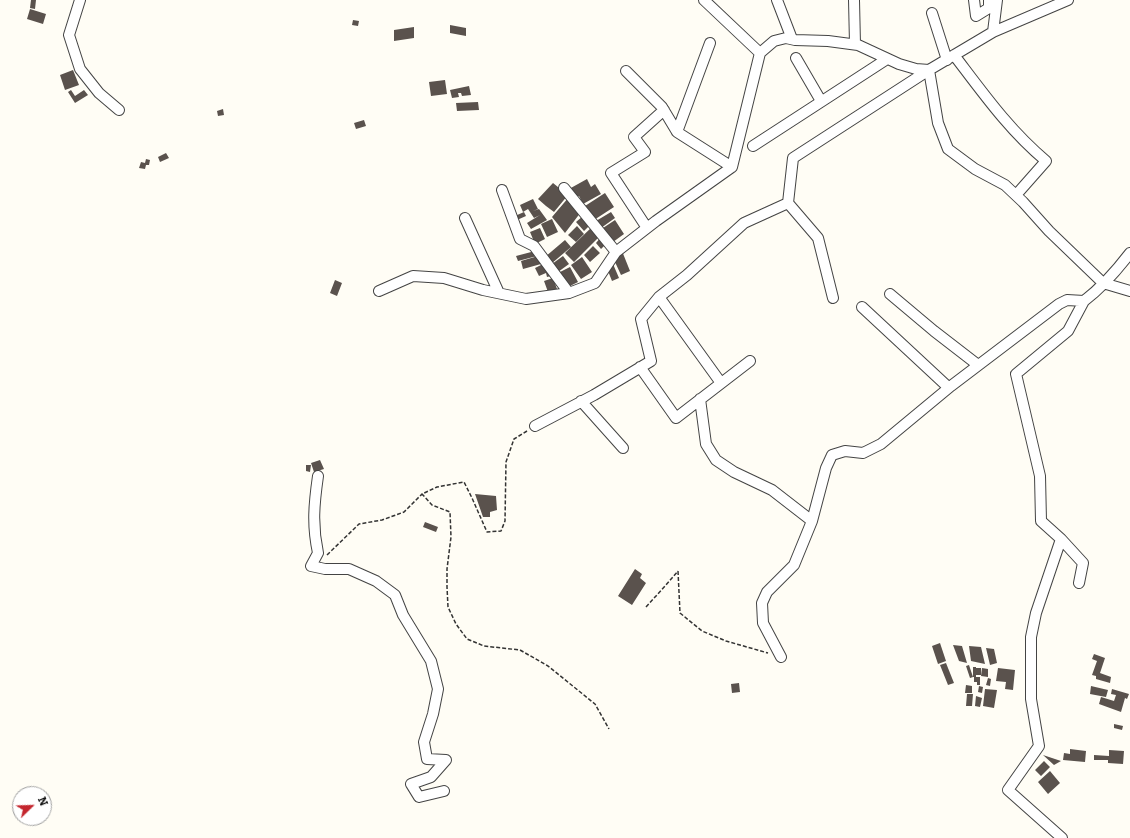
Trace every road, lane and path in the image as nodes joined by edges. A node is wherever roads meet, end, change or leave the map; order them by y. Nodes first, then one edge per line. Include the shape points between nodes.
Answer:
1 (80, 0) edge
2 (704, 0) edge
3 (777, 0) edge
4 (854, 0) edge
5 (974, 0) edge
6 (989, 0) edge
7 (997, 0) edge
8 (1068, 0) edge
9 (932, 13) dead end
10 (993, 32) junction
11 (792, 39) junction
12 (710, 43) dead end
13 (855, 44) junction
14 (760, 53) junction
15 (951, 57) junction
16 (796, 58) dead end
17 (887, 59) junction
18 (929, 70) junction
19 (626, 71) dead end
20 (821, 101) junction
21 (119, 110) dead end
22 (664, 110) junction
23 (677, 132) junction
24 (752, 146) dead end
25 (732, 167) junction
26 (564, 188) dead end
27 (502, 190) dead end
28 (1016, 195) junction
29 (788, 203) junction
30 (465, 218) dead end
31 (647, 228) junction
32 (616, 252) junction
33 (1130, 253) edge
34 (1103, 283) junction
35 (379, 291) dead end
36 (1130, 291) edge
37 (499, 293) junction
38 (569, 293) junction
39 (890, 294) dead end
40 (659, 297) junction
41 (833, 298) dead end
42 (1084, 301) junction
43 (862, 307) dead end
44 (750, 361) dead end
45 (978, 365) junction
46 (640, 367) junction
47 (721, 384) junction
48 (948, 388) junction
49 (700, 399) junction
50 (581, 401) junction
51 (535, 426) joint
52 (623, 448) dead end
53 (318, 476) dead end
54 (422, 494) junction
55 (812, 521) junction
56 (1061, 539) junction
57 (314, 567) junction
58 (1079, 583) dead end
59 (646, 607) dead end
60 (781, 657) joint
61 (609, 729) dead end
62 (444, 790) dead end
63 (1062, 838) edge

1 - 21 street via 69,35 80,70 99,93
2 - 14 street
3 - 11 street
4 - 13 street
5 - 6 street via 976,16 989,8
7 - 10 street
8 - 10 street
9 - 15 street
10 - 15 street
11 - 13 street
11 - 14 street via 774,41
12 - 23 street
13 - 17 street
14 - 25 street
15 - 18 street
15 - 28 street via 1027,145 1046,160
16 - 20 street
17 - 18 street via 916,69
17 - 20 street
18 - 28 street via 938,123 948,149 975,169 1005,185
18 - 29 street via 793,158
19 - 22 street
20 - 24 street
22 - 23 street
22 - 31 street via 634,137 645,152 611,173
23 - 25 street
25 - 31 street
26 - 32 street
27 - 38 street via 520,239 534,246
28 - 34 street
29 - 40 street via 744,223
29 - 41 street via 818,238
30 - 37 street
31 - 32 street
32 - 38 street via 595,283
33 - 34 street
34 - 36 street
34 - 42 street
35 - 37 street via 413,276 444,278
37 - 38 street via 526,299
39 - 45 street
40 - 46 street via 642,319 651,361
40 - 47 street
42 - 45 street via 1067,300 1059,304
42 - 56 street via 1068,331 1016,374 1040,476 1041,521
43 - 48 street
44 - 47 street
45 - 48 street
46 - 49 street via 676,418
46 - 50 street
47 - 49 street
48 - 55 street via 881,444 863,453 845,451 832,455
49 - 55 street via 706,444 716,460 734,472 772,490
50 - 51 street
50 - 52 street
51 - 54 path via 514,439 506,462 505,521 501,531 487,532 464,482 437,487
53 - 57 street via 314,503 314,533 318,553 311,566
54 - 57 path via 404,512 382,520 359,524
54 - 61 path via 432,505 450,512 448,607 467,639 484,646 520,650 548,666 595,704
55 - 60 street via 794,565 767,592 762,603 763,623
56 - 58 street via 1083,563
56 - 63 street via 1036,613 1031,637 1031,699 1039,746 1008,790
57 - 62 street via 349,569 376,581 395,595 403,615 431,661 438,689 424,742 427,759 446,760 431,777 411,784 419,797
59 - 60 path via 678,571 680,613 702,631

